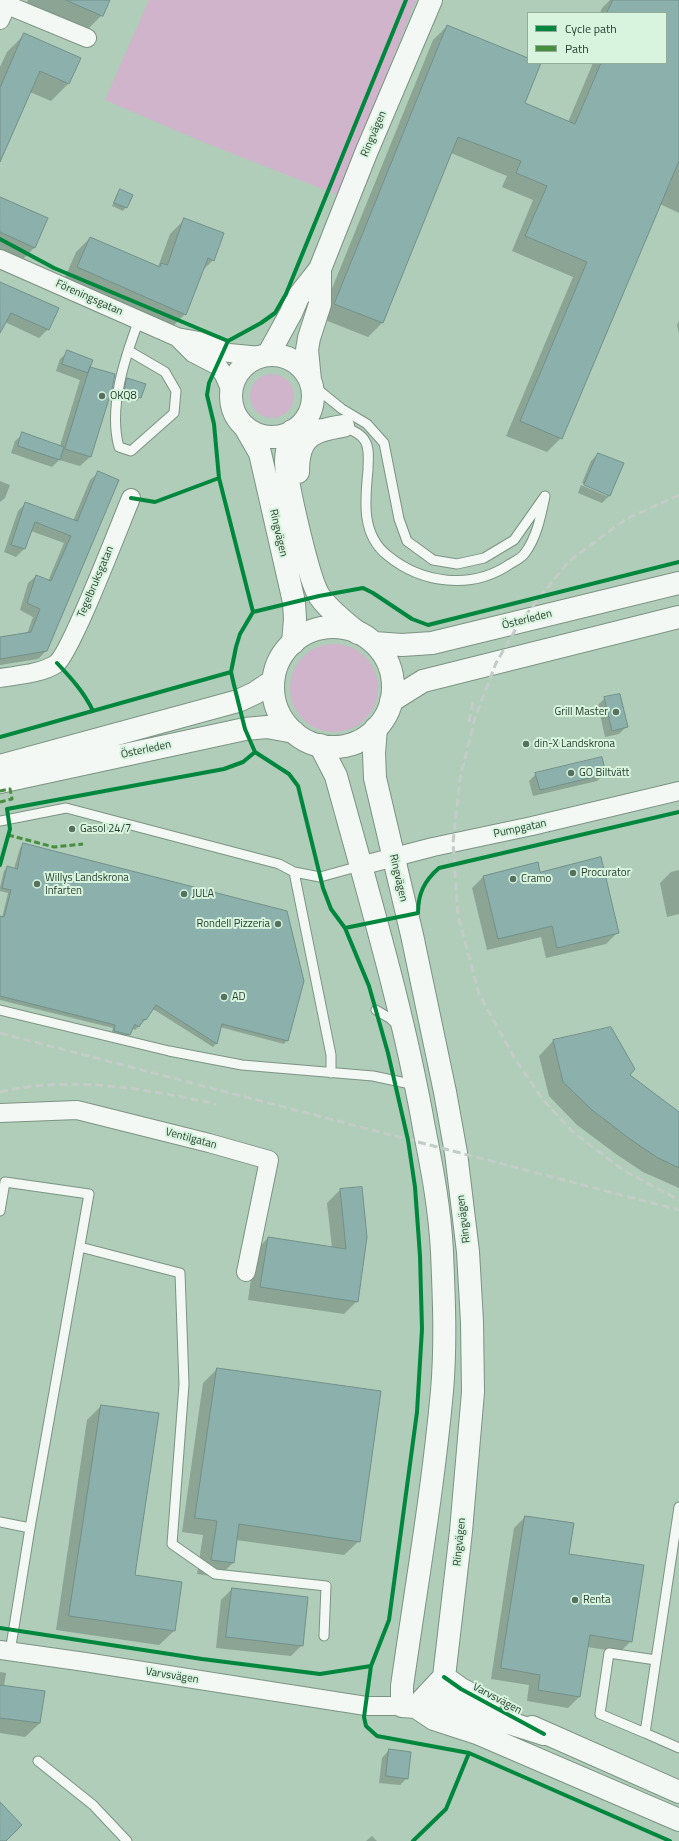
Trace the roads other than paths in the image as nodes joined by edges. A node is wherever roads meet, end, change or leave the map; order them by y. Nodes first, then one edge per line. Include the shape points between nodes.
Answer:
1 (431, 0) edge
2 (4, 7) edge
3 (87, 38) dead end
4 (0, 259) edge
5 (320, 269) junction
6 (139, 320) junction
7 (177, 337) junction
8 (129, 351) junction
9 (265, 355) junction
10 (310, 382) junction
11 (231, 391) junction
12 (343, 426) junction
13 (246, 427) junction
14 (296, 428) junction
15 (131, 498) dead end
16 (308, 564) junction
17 (679, 582) edge
18 (679, 617) edge
19 (366, 638) junction
20 (293, 643) junction
21 (0, 678) edge
22 (273, 681) junction
23 (391, 701) junction
24 (376, 728) junction
25 (294, 732) junction
26 (320, 745) junction
27 (0, 766) edge
28 (0, 782) edge
29 (679, 791) edge
30 (0, 821) edge
31 (394, 858) junction
32 (360, 866) junction
33 (294, 872) junction
34 (0, 1010) edge
35 (376, 1010) dead end
36 (404, 1031) junction
37 (331, 1073) junction
38 (417, 1086) junction
39 (0, 1113) edge
40 (0, 1211) edge
41 (80, 1247) junction
42 (246, 1272) dead end
43 (679, 1507) edge
44 (0, 1522) edge
45 (30, 1528) junction
46 (324, 1636) dead end
47 (5, 1651) edge
48 (656, 1660) junction
49 (444, 1677) junction
50 (409, 1706) junction
51 (645, 1733) junction
52 (544, 1734) junction
53 (679, 1748) edge
54 (38, 1761) dead end
55 (679, 1792) edge
56 (679, 1820) edge
57 (127, 1841) edge

1 - 5 main road, Ringvägen
2 - 3 street
4 - 6 street, Föreningsgatan
5 - 9 main road, Ringvägen via 298,296 291,313
5 - 10 main road, Ringvägen via 320,304 307,350
6 - 7 street, Föreningsgatan
6 - 8 lane
7 - 9 street, Föreningsgatan via 199,341 229,354
7 - 11 street, Föreningsgatan via 194,353 218,366
8 - 8 lane via 116,406 115,434 119,446 130,451 174,413 176,391 165,372
9 - 10 main road via 293,360 303,369
9 - 11 main road via 254,358 243,366 235,378
10 - 12 lane via 337,405 367,424 384,443 399,519 407,541 433,560 456,564 484,558 514,540 545,496 538,526 525,554 500,571 476,579 447,581 419,575 386,554 369,532 365,502 369,457 365,440
10 - 14 main road via 313,399 311,409
11 - 13 main road via 233,411
12 - 14 lane
12 - 16 main road, Ringvägen via 322,430 310,436 298,458 298,481 310,538
13 - 14 main road via 258,434 272,437
13 - 20 main road, Ringvägen via 260,453 289,582 295,611
14 - 16 main road, Ringvägen via 287,447 286,462 288,482
15 - 21 street, Tegelbruksgatan via 77,627 57,663 44,670
16 - 19 main road, Ringvägen via 319,596
17 - 19 main road, Österleden via 432,643 402,645
18 - 23 main road via 423,681
19 - 20 main road via 340,628 323,628
19 - 23 main road via 388,664 392,676
20 - 22 main road via 278,664
22 - 25 main road via 277,709
22 - 27 main road, Österleden via 238,701
23 - 24 main road via 383,720
24 - 26 main road via 364,738 350,744 335,747
24 - 31 main road, Ringvägen via 375,778
25 - 26 main road
25 - 28 main road, Österleden via 267,727 245,729
26 - 32 main road via 336,776
29 - 31 street, Pumpgatan
30 - 33 lane via 66,808 279,864
31 - 32 street, Pumpgatan
31 - 49 main road, Ringvägen via 445,1092 468,1252 472,1392 461,1530
32 - 33 lane via 320,877
32 - 36 main road
33 - 37 lane via 331,1055
34 - 37 lane via 242,1065
35 - 36 lane
36 - 38 main road
37 - 38 lane via 373,1076
38 - 50 main road via 442,1249 444,1328 442,1390 402,1686
39 - 42 street, Ventilgatan via 77,1110 269,1160
40 - 41 lane via 5,1182 90,1194
41 - 45 lane
41 - 46 lane via 180,1273 184,1384 172,1544 215,1574 326,1586
43 - 48 lane
44 - 45 lane
45 - 47 lane
47 - 50 street, Varvsvägen via 366,1706
48 - 51 lane
48 - 51 lane via 609,1653 600,1714
49 - 50 main road
49 - 52 main road, Varvsvägen via 461,1689
50 - 52 main road, Varvsvägen via 444,1700
50 - 56 main road via 434,1719 477,1733
51 - 53 lane
52 - 55 main road, Varvsvägen
54 - 57 lane via 93,1805

